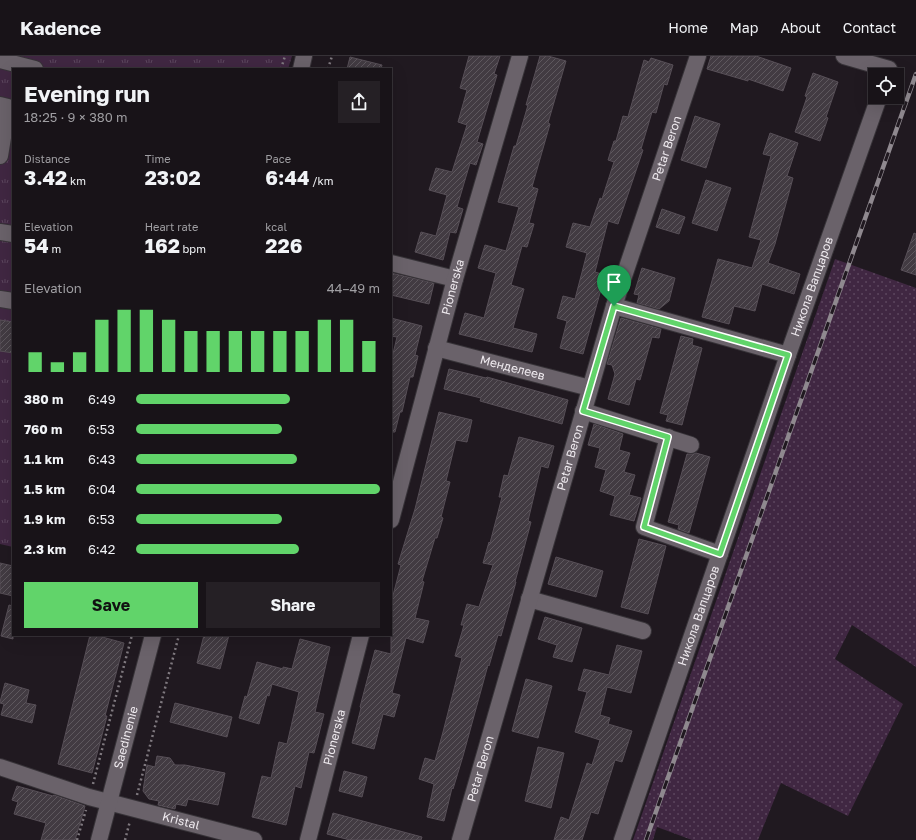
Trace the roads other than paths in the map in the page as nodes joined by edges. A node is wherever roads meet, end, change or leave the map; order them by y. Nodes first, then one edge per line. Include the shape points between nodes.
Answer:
1 (39, 56) edge
2 (304, 56) edge
3 (520, 56) edge
4 (698, 56) edge
5 (844, 56) edge
6 (0, 60) edge
7 (890, 67) edge
8 (31, 68) edge
9 (35, 68) edge
10 (300, 68) edge
11 (877, 104) edge
12 (0, 105) edge
13 (0, 156) edge
14 (0, 232) edge
15 (12, 234) edge
16 (392, 263) edge
17 (455, 279) junction
18 (0, 299) edge
19 (12, 301) edge
20 (614, 306) junction
21 (436, 348) junction
22 (788, 355) junction
23 (590, 388) junction
24 (583, 411) junction
25 (668, 437) junction
26 (690, 444) dead end
27 (392, 516) edge
28 (720, 554) junction
29 (529, 600) junction
30 (643, 631) dead end
31 (152, 636) edge
32 (361, 636) edge
33 (0, 767) edge
34 (109, 803) junction
35 (99, 840) edge
36 (254, 840) edge
37 (308, 840) edge
38 (460, 840) edge
39 (622, 840) edge

1 - 9 street
2 - 10 street
3 - 17 street, Pionerska
4 - 20 street, Petar Beron
5 - 7 street
6 - 8 street
11 - 22 street, Никола Вапцаров
12 - 13 street via 8,107
14 - 15 street
16 - 17 street
17 - 21 street, Pionerska
18 - 19 street
20 - 22 street
20 - 23 street, Petar Beron
21 - 23 street, Менделеев
21 - 27 street, Pionerska
22 - 28 street, Никола Вапцаров
23 - 24 street, Petar Beron
24 - 25 street
24 - 29 street, Petar Beron
25 - 26 street
25 - 28 street via 644,527
28 - 39 street, Никола Вапцаров
29 - 30 street
29 - 38 street, Petar Beron
31 - 34 street, Saedinenie
32 - 37 street, Pionerska
33 - 34 street, Kristal
34 - 35 street, Saedinenie
34 - 36 street, Kristal

